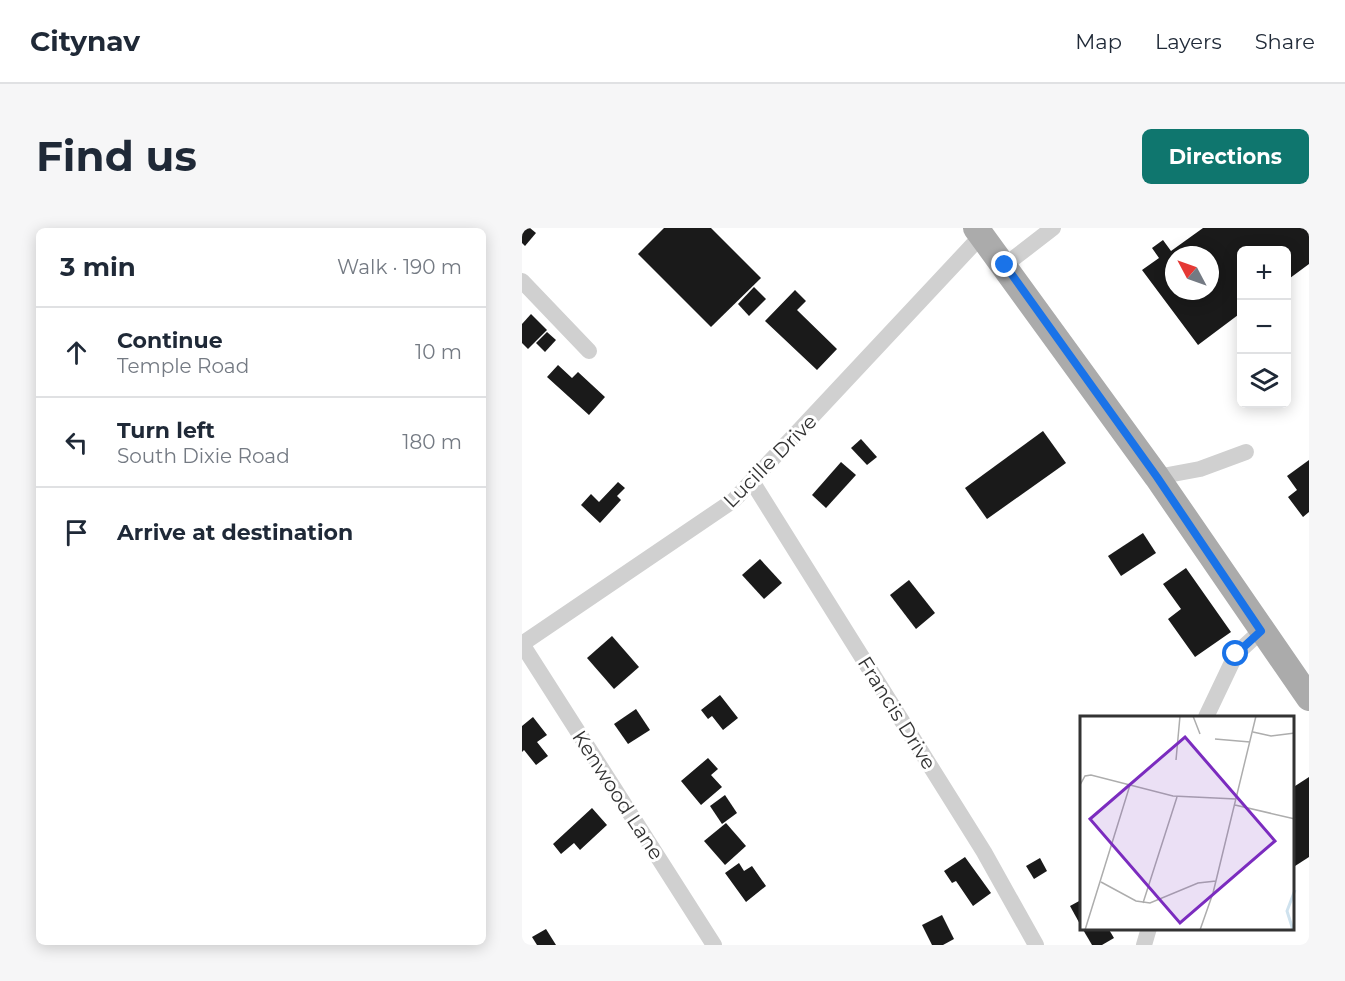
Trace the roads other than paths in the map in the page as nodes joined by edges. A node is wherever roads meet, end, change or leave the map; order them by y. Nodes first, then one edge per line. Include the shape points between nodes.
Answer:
1 (1053, 228) edge
2 (979, 232) edge
3 (1005, 265) junction
4 (522, 281) edge
5 (590, 351) dead end
6 (1246, 452) dead end
7 (1157, 477) junction
8 (753, 483) junction
9 (1261, 631) junction
10 (522, 644) edge
11 (1309, 698) edge
12 (1206, 716) edge
13 (1148, 930) edge
14 (714, 945) edge
15 (1036, 945) edge
16 (1144, 945) edge

1 - 3 street
2 - 3 main road
2 - 8 street, Lucille Drive
3 - 7 main road
4 - 5 street
6 - 7 street via 1200,469
7 - 9 main road
8 - 10 street, Lucille Drive via 734,500
8 - 15 street, Francis Drive via 984,852
9 - 11 main road
9 - 12 street via 1236,654
10 - 14 street, Kenwood Lane
13 - 16 street

